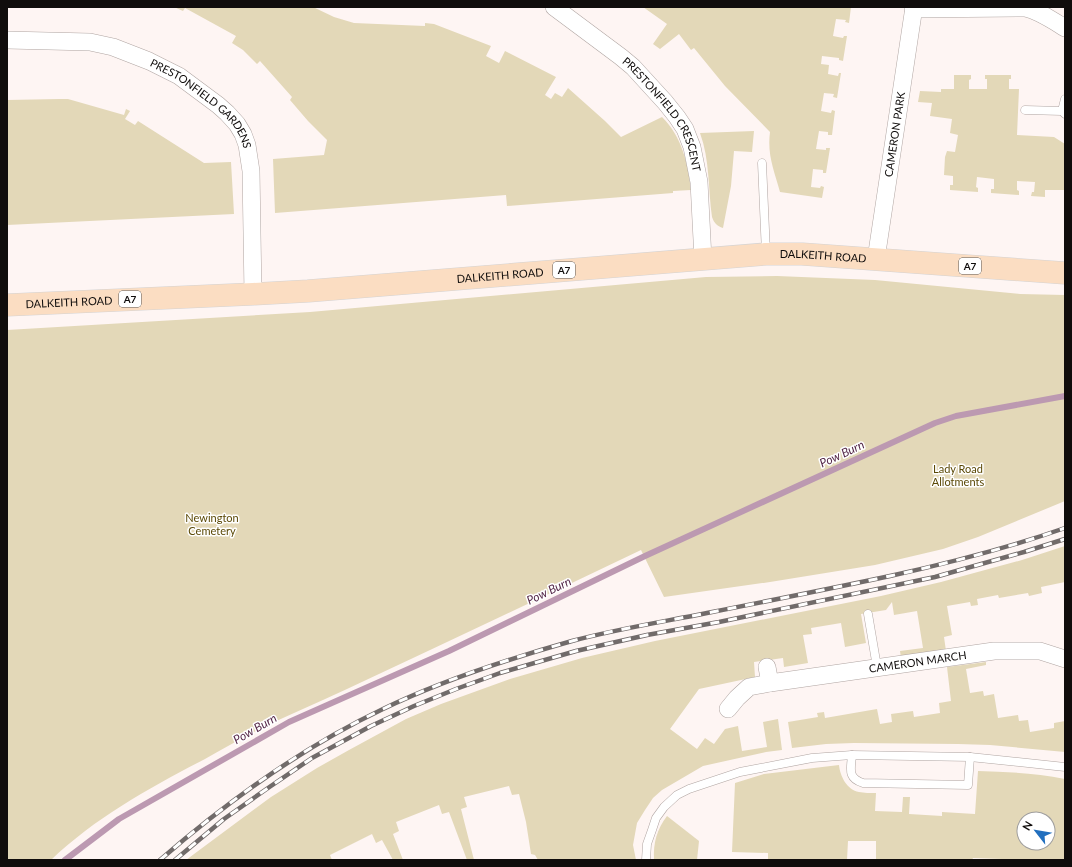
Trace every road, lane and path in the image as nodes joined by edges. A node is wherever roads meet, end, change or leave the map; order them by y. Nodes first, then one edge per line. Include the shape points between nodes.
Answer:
1 (554, 7) edge
2 (914, 8) edge
3 (1065, 28) edge
4 (7, 40) edge
5 (1065, 99) edge
6 (1025, 110) dead end
7 (1064, 113) edge
8 (762, 163) dead end
9 (766, 254) junction
10 (703, 259) junction
11 (876, 259) junction
12 (1065, 273) edge
13 (253, 294) junction
14 (7, 305) edge
15 (868, 614) dead end
16 (1065, 659) edge
17 (877, 667) junction
18 (728, 709) dead end
19 (852, 755) junction
20 (970, 756) junction
21 (1065, 767) edge
22 (646, 860) edge

1 - 10 street, PRESTONFIELD CRESCENT via 633,67 665,102 685,129 692,147 699,182
2 - 3 street, CAMERON PARK via 1024,8
2 - 11 street, CAMERON PARK
4 - 13 street, PRESTONFIELD GARDENS via 90,42 113,48 149,61 179,76 227,113 237,124 245,140 251,171
5 - 7 lane
6 - 7 lane
8 - 9 lane
9 - 10 main road, DALKEITH ROAD / A7
9 - 11 main road, DALKEITH ROAD / A7
10 - 13 main road, DALKEITH ROAD / A7
11 - 12 main road, DALKEITH ROAD / A7
13 - 14 main road, DALKEITH ROAD / A7
15 - 17 lane
16 - 17 street, CAMERON MARCH via 1040,651 994,651
17 - 18 street, CAMERON MARCH via 768,675 749,687
19 - 20 lane
19 - 20 lane via 851,774 854,779 863,783 968,785
19 - 22 lane via 812,758 740,772 677,795 656,818 647,844
20 - 21 lane

